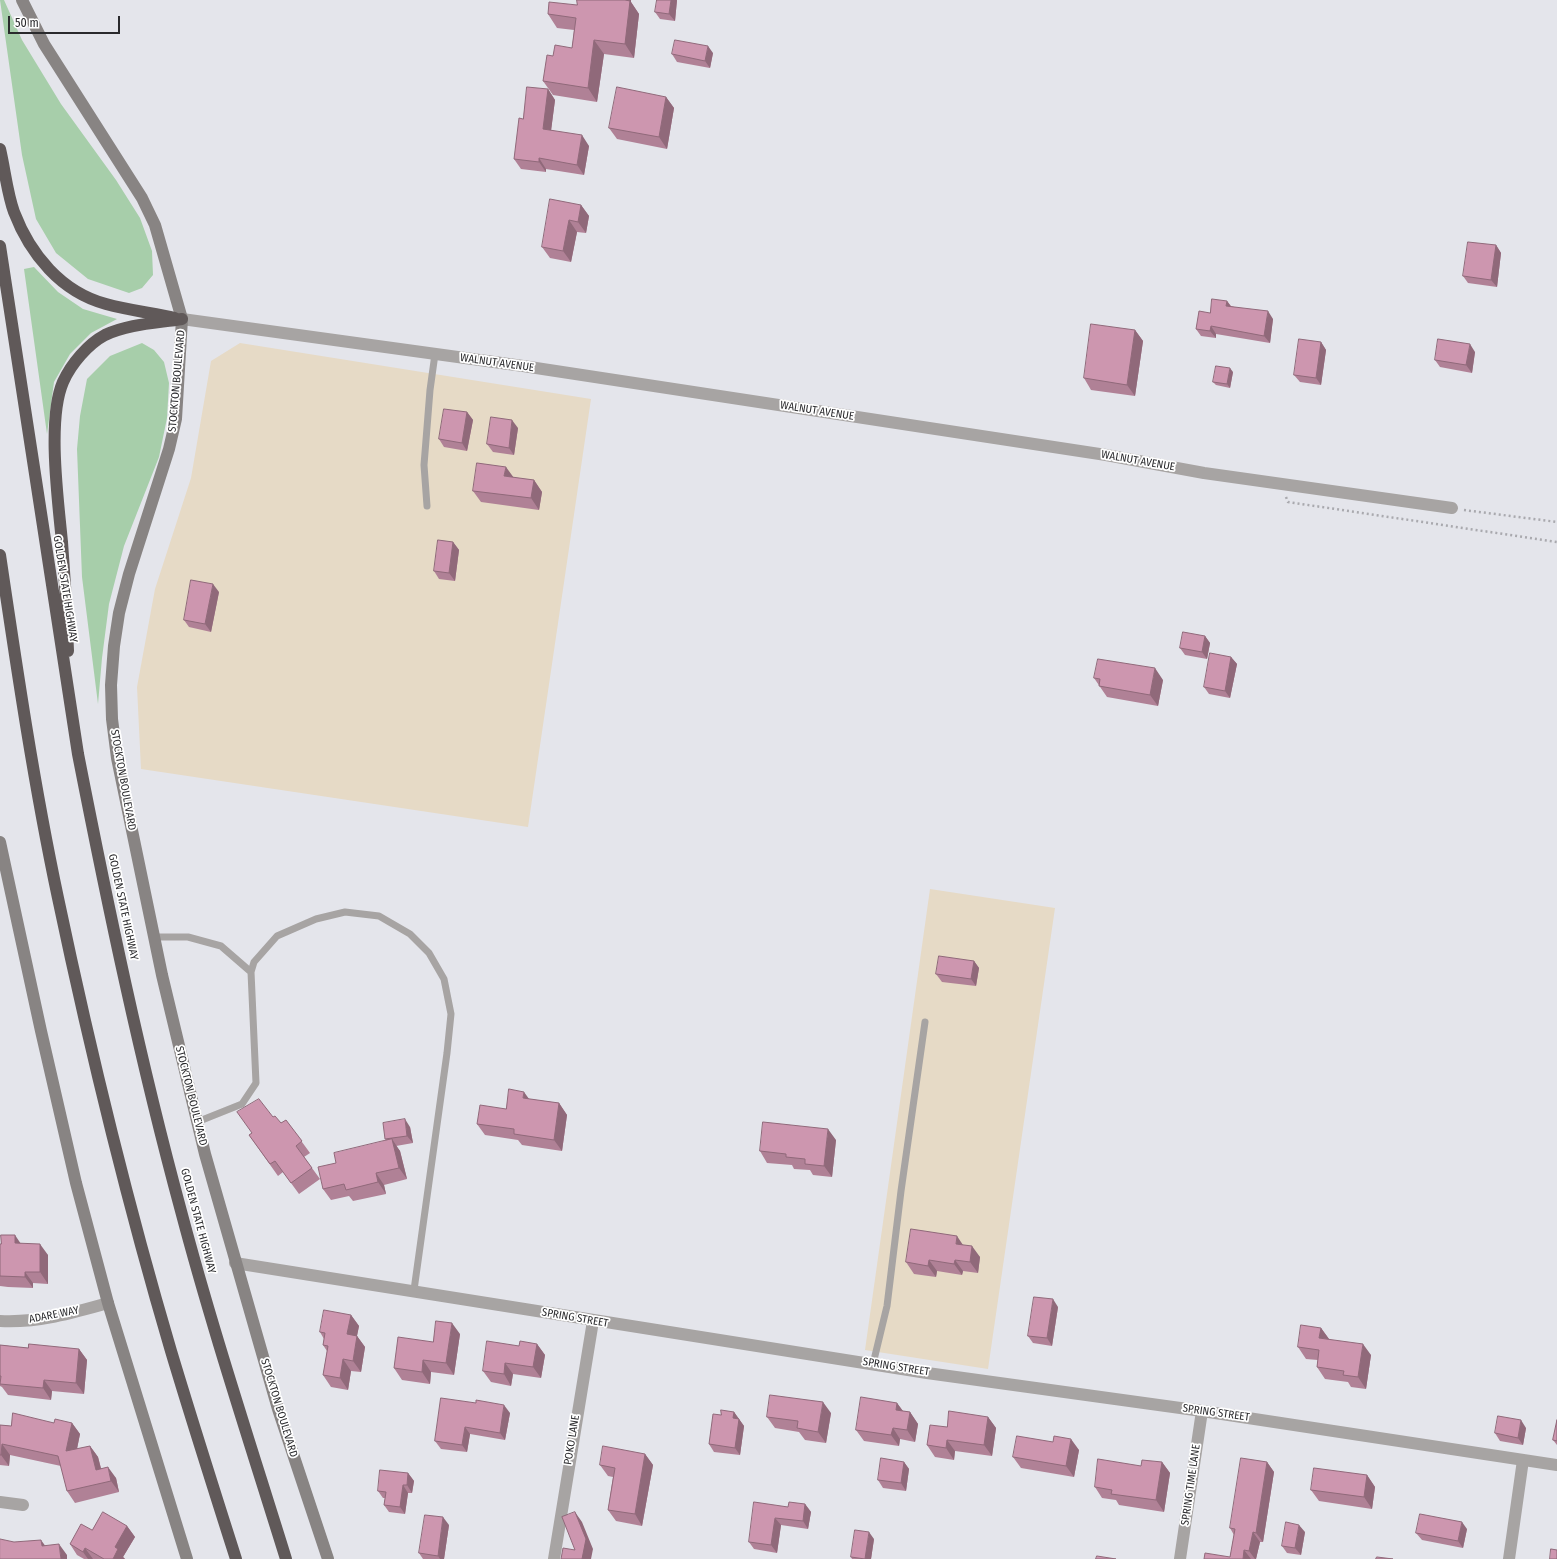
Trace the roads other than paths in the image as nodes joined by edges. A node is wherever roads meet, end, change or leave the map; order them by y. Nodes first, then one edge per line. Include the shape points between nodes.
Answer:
1 (22, 0) edge
2 (0, 149) edge
3 (0, 246) edge
4 (182, 319) junction
5 (436, 354) junction
6 (427, 506) dead end
7 (1452, 508) road end
8 (0, 555) edge
9 (1, 564) edge
10 (71, 710) junction
11 (0, 842) edge
12 (154, 937) junction
13 (251, 972) junction
14 (925, 1022) dead end
15 (197, 1122) junction
16 (235, 1263) junction
17 (414, 1290) junction
18 (108, 1303) junction
19 (0, 1321) edge
20 (593, 1321) junction
21 (873, 1364) junction
22 (1202, 1411) junction
23 (1523, 1460) junction
24 (1557, 1465) edge
25 (0, 1502) edge
26 (22, 1505) dead end
27 (187, 1559) edge
28 (236, 1559) edge
29 (286, 1559) edge
30 (328, 1559) edge
31 (554, 1559) edge
32 (1180, 1559) edge
33 (1509, 1559) edge

1 - 4 street, STOCKTON BOULEVARD via 44,44 142,198 155,225
2 - 4 highway via 14,211 25,237 61,282 85,296 106,304
3 - 10 highway, GOLDEN STATE HIGHWAY
4 - 5 street, WALNUT AVENUE
4 - 10 highway via 133,326 104,336 80,355 63,382 56,413 55,468 65,588
4 - 12 street, STOCKTON BOULEVARD via 176,419 119,613 111,686 117,758
5 - 6 lane via 430,390 424,465
5 - 7 street, WALNUT AVENUE via 1106,455 1204,473
8 - 9 highway
9 - 28 highway via 38,797 92,1052 133,1215 171,1350
10 - 29 highway, GOLDEN STATE HIGHWAY via 103,875 180,1210
11 - 18 street via 76,1183
12 - 13 lane via 188,937 221,946
12 - 15 street, STOCKTON BOULEVARD
13 - 15 lane via 256,1083 242,1104
13 - 17 lane via 254,962 277,936 316,919 345,912 380,916 410,934 429,953 444,979 451,1014
14 - 21 lane via 886,1306
15 - 16 street, STOCKTON BOULEVARD
16 - 17 street, SPRING STREET
16 - 30 street, STOCKTON BOULEVARD via 278,1409
17 - 20 street, SPRING STREET
18 - 19 street, ADARE WAY via 47,1318 18,1322
18 - 27 street
20 - 21 street, SPRING STREET
20 - 31 street, POKO LANE
21 - 22 street, SPRING STREET
22 - 23 street, SPRING STREET
22 - 32 street, SPRING TIME LANE
23 - 24 street, SPRING STREET
23 - 33 street
25 - 26 street

